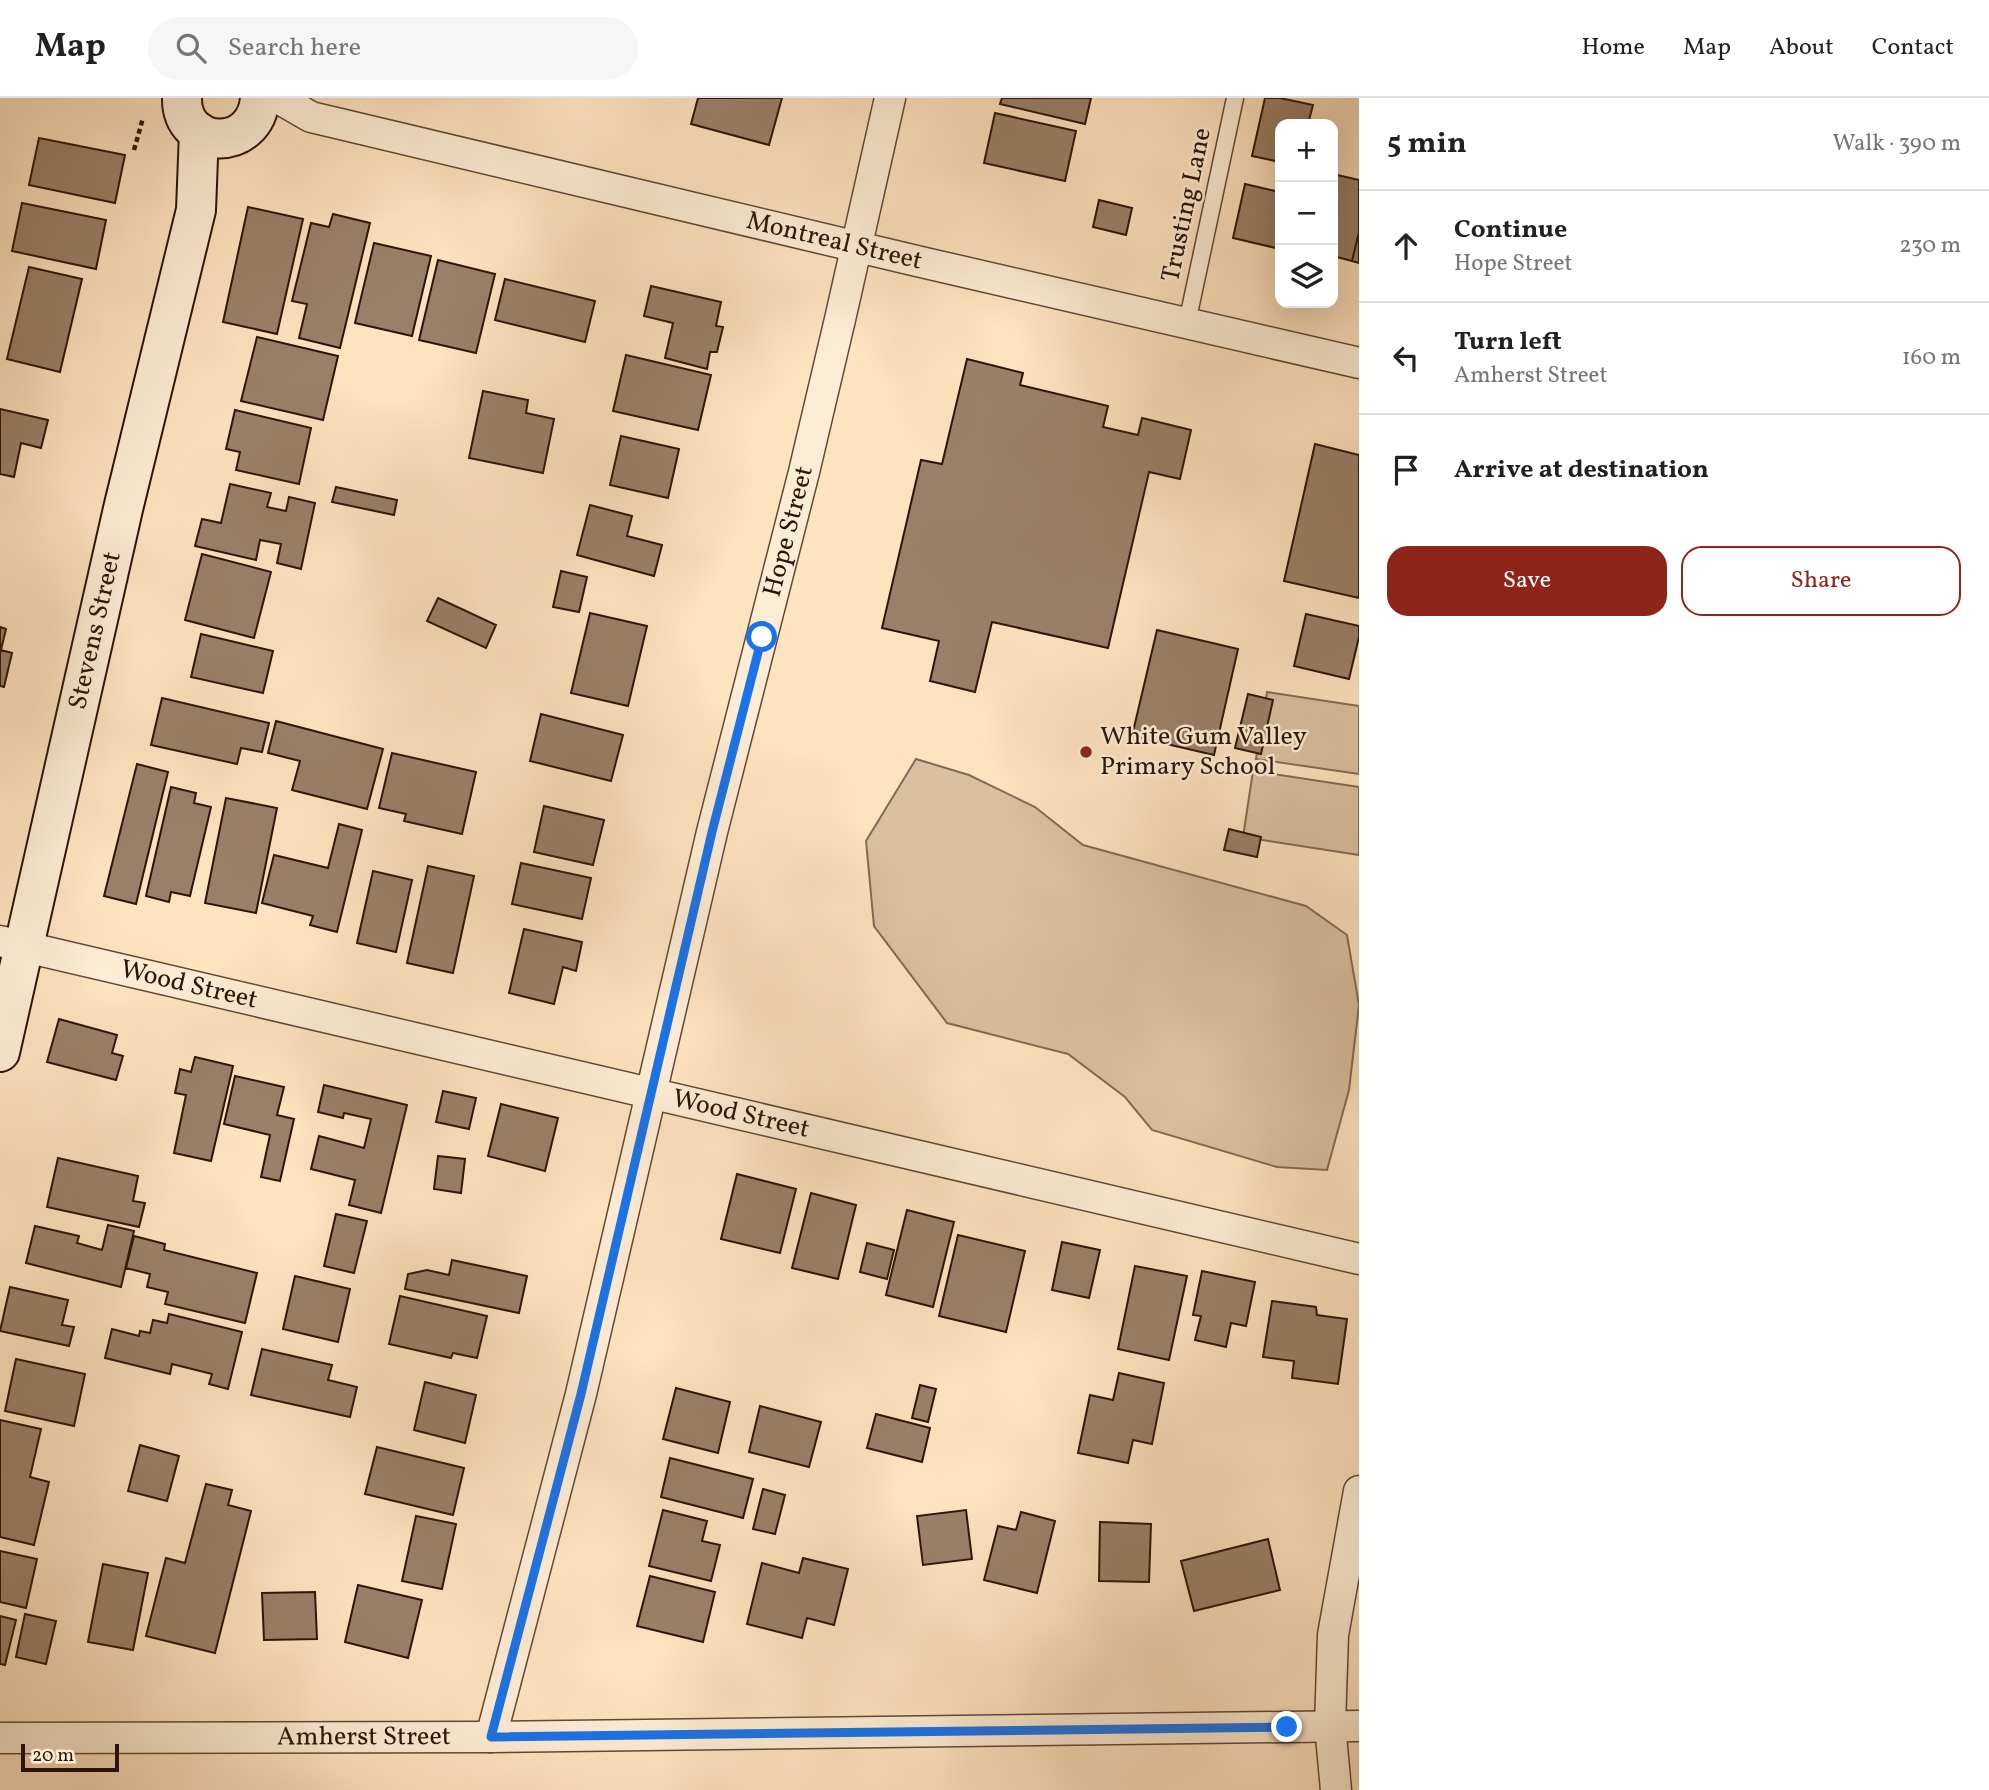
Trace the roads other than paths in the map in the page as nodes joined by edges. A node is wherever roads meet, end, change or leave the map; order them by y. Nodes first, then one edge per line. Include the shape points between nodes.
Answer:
1 (278, 98) edge
2 (890, 98) edge
3 (1235, 98) edge
4 (202, 114) edge
5 (312, 117) junction
6 (857, 247) junction
7 (1187, 323) junction
8 (1359, 363) edge
9 (12, 944) edge
10 (0, 1052) edge
11 (652, 1092) junction
12 (1359, 1259) edge
13 (1359, 1491) edge
14 (1344, 1725) edge
15 (491, 1737) junction
16 (0, 1738) edge
17 (1336, 1790) edge

1 - 5 street, Montreal Street
2 - 6 street, Hope Street
3 - 7 lane, Trusting Lane
4 - 5 street, Montreal Street
4 - 9 street, Stevens Street via 196,210
5 - 6 street, Montreal Street
6 - 7 street, Montreal Street
6 - 11 street, Hope Street
7 - 8 street, Montreal Street
9 - 10 street, Stevens Street
9 - 11 street, Wood Street
11 - 12 street, Wood Street
11 - 15 street, Hope Street via 581,1394
13 - 14 street via 1332,1636
14 - 15 street, Amherst Street
14 - 17 street
15 - 16 street, Amherst Street

